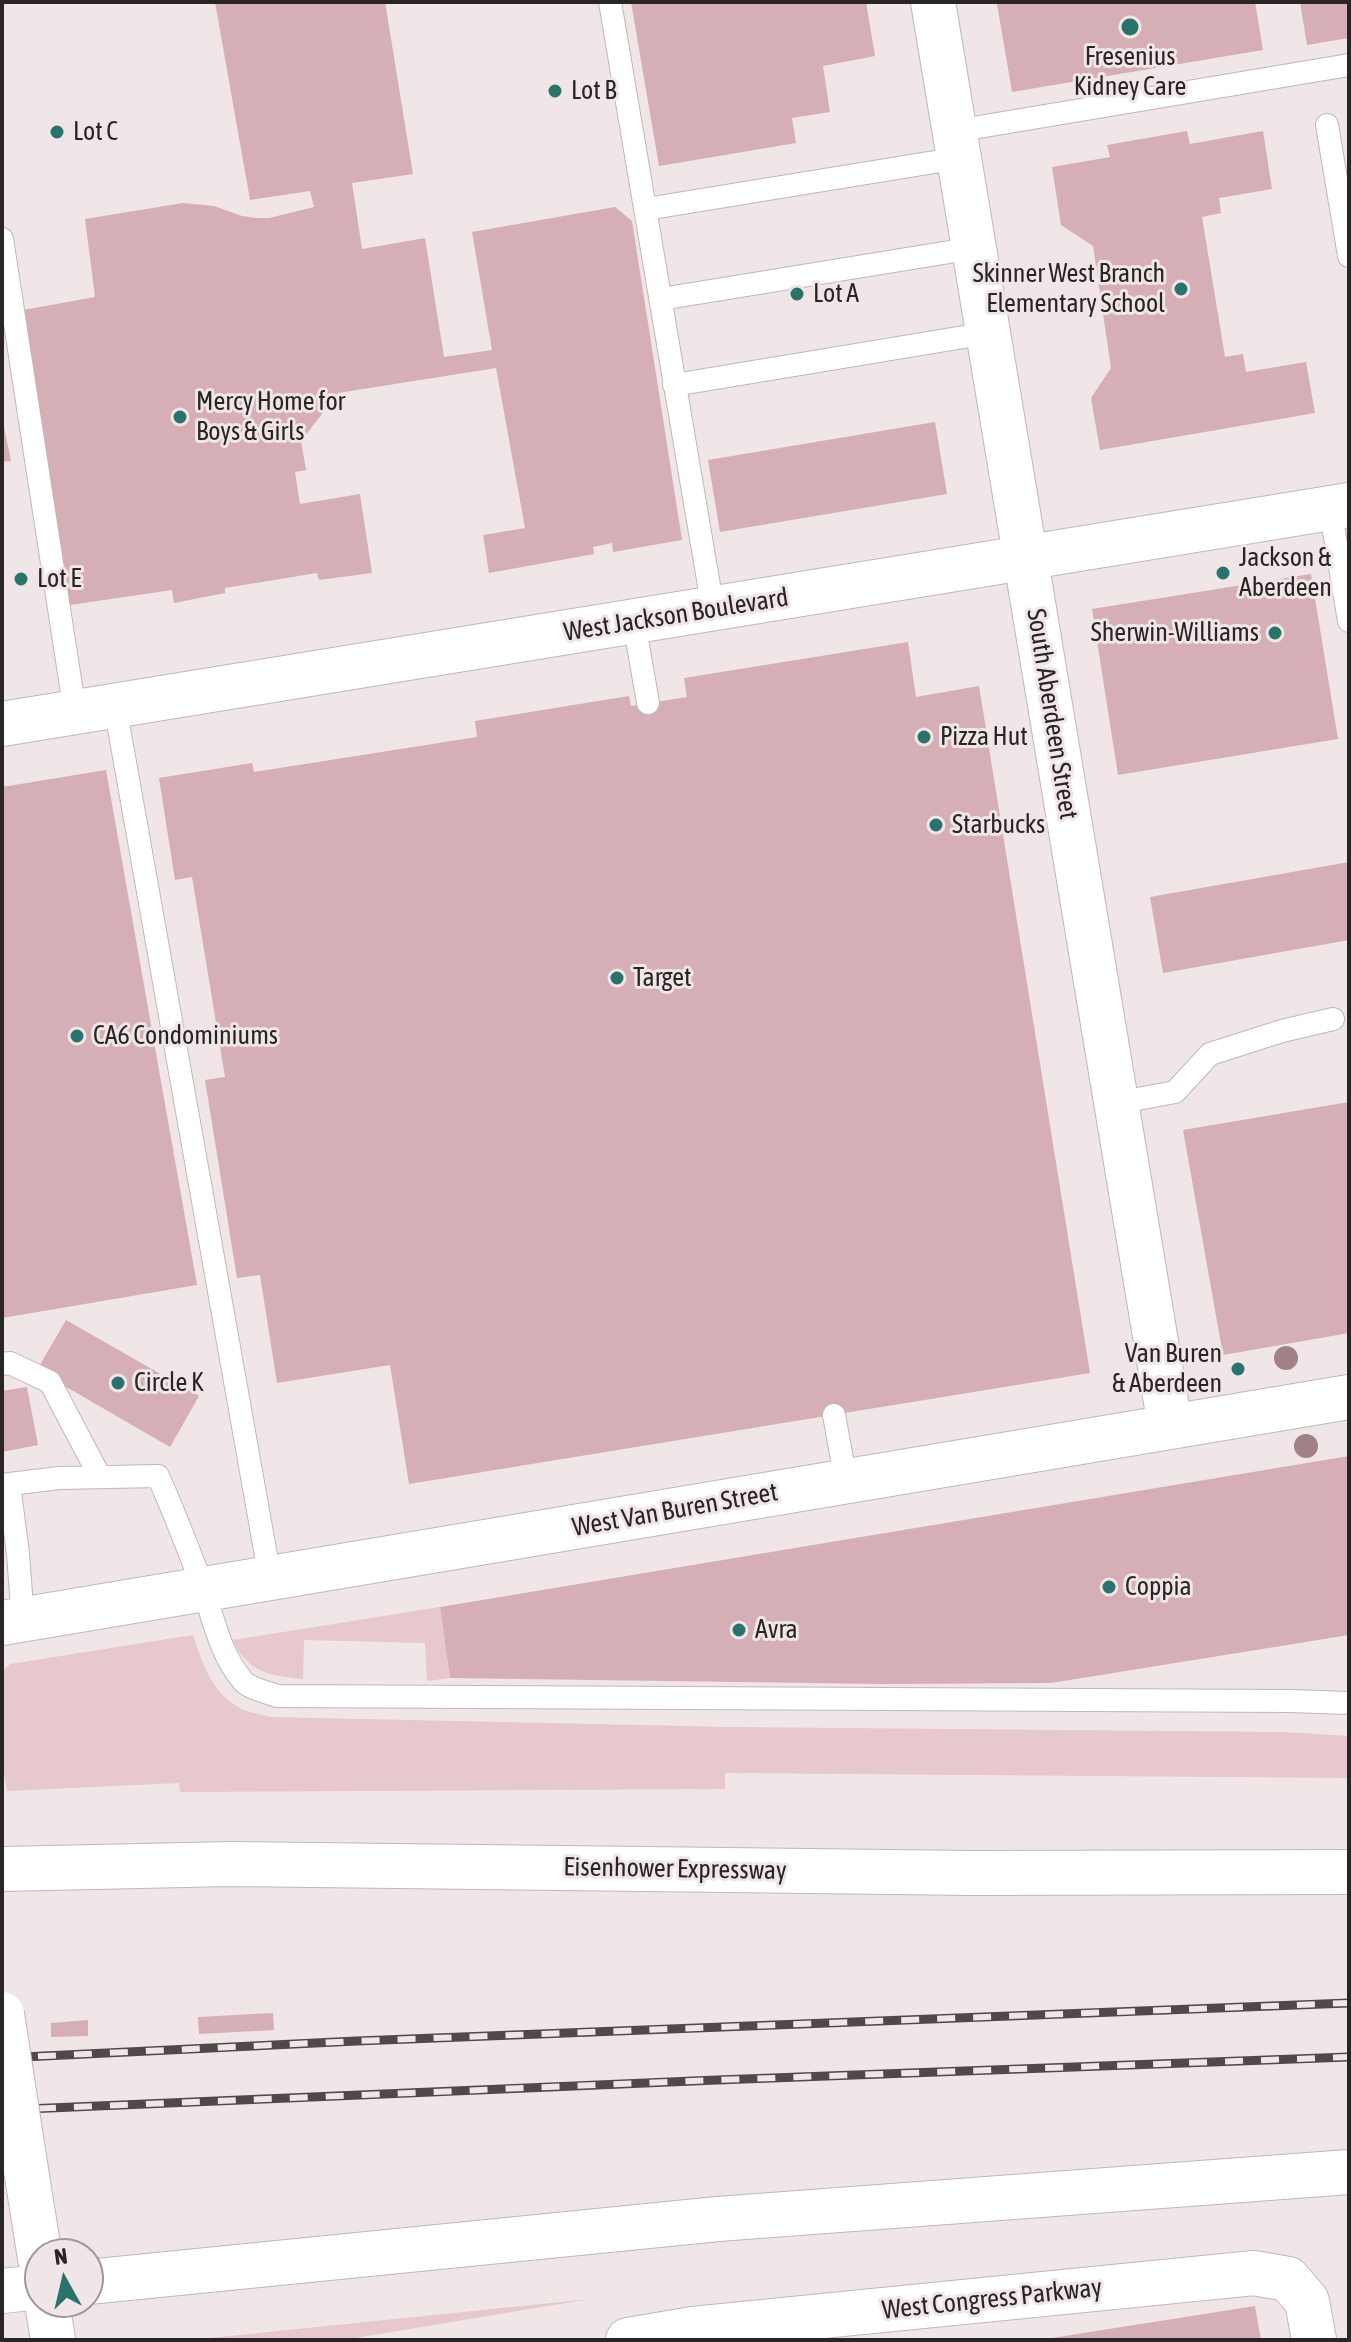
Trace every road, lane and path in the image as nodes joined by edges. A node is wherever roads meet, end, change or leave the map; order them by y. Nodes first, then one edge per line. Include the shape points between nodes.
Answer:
1 (610, 2) edge
2 (933, 2) edge
3 (1349, 65) edge
4 (1327, 125) dead end
5 (957, 145) junction
6 (646, 209) junction
7 (2, 239) edge
8 (974, 248) junction
9 (1349, 256) edge
10 (661, 299) junction
11 (988, 333) junction
12 (674, 385) junction
13 (1339, 507) edge
14 (1026, 558) junction
15 (713, 609) junction
16 (1349, 621) edge
17 (634, 622) junction
18 (648, 703) dead end
19 (95, 709) junction
20 (2, 724) edge
21 (1333, 1019) dead end
22 (1116, 1103) junction
23 (2, 1364) edge
24 (1349, 1397) edge
25 (834, 1415) dead end
26 (1170, 1426) junction
27 (100, 1477) junction
28 (846, 1481) junction
29 (5, 1484) edge
30 (270, 1578) junction
31 (203, 1589) junction
32 (12, 1621) edge
33 (1349, 1703) edge
34 (2, 1869) edge
35 (1349, 1872) edge
36 (2, 2014) edge
37 (1349, 2172) edge
38 (37, 2238) edge
39 (104, 2280) edge
40 (24, 2289) edge
41 (2, 2291) edge
42 (50, 2318) edge
43 (53, 2340) edge
44 (628, 2340) edge
45 (1314, 2340) edge

1 - 6 lane
2 - 5 main road, South Aberdeen Street
3 - 5 lane
4 - 9 lane
5 - 6 lane
5 - 8 main road, South Aberdeen Street
6 - 10 lane
7 - 19 lane
8 - 10 lane
8 - 11 main road, South Aberdeen Street
10 - 12 lane
11 - 12 lane
11 - 14 main road, South Aberdeen Street
12 - 15 lane
13 - 14 main road, West Jackson Boulevard
13 - 16 lane
14 - 15 main road, West Jackson Boulevard
14 - 22 main road, South Aberdeen Street
15 - 17 main road, West Jackson Boulevard
17 - 18 lane
17 - 19 main road, West Jackson Boulevard
19 - 20 main road, West Jackson Boulevard
19 - 30 lane
21 - 22 lane via 1210,1054 1175,1092
22 - 26 main road, South Aberdeen Street
23 - 27 lane via 50,1382
24 - 26 main road, West Van Buren Street
25 - 28 lane
26 - 28 main road, West Van Buren Street
27 - 29 lane
27 - 31 lane via 158,1476
28 - 30 main road, West Van Buren Street
29 - 32 lane via 18,1554
30 - 31 main road, West Van Buren Street
31 - 32 main road, West Van Buren Street
31 - 33 lane via 224,1650 245,1683 277,1696
34 - 35 main road, Eisenhower Expressway via 231,1864
36 - 38 main road, bridge
37 - 39 main road via 718,2219
40 - 41 main road
42 - 43 main road
44 - 45 main road, West Congress Parkway via 693,2329 1254,2273 1288,2279 1307,2301

